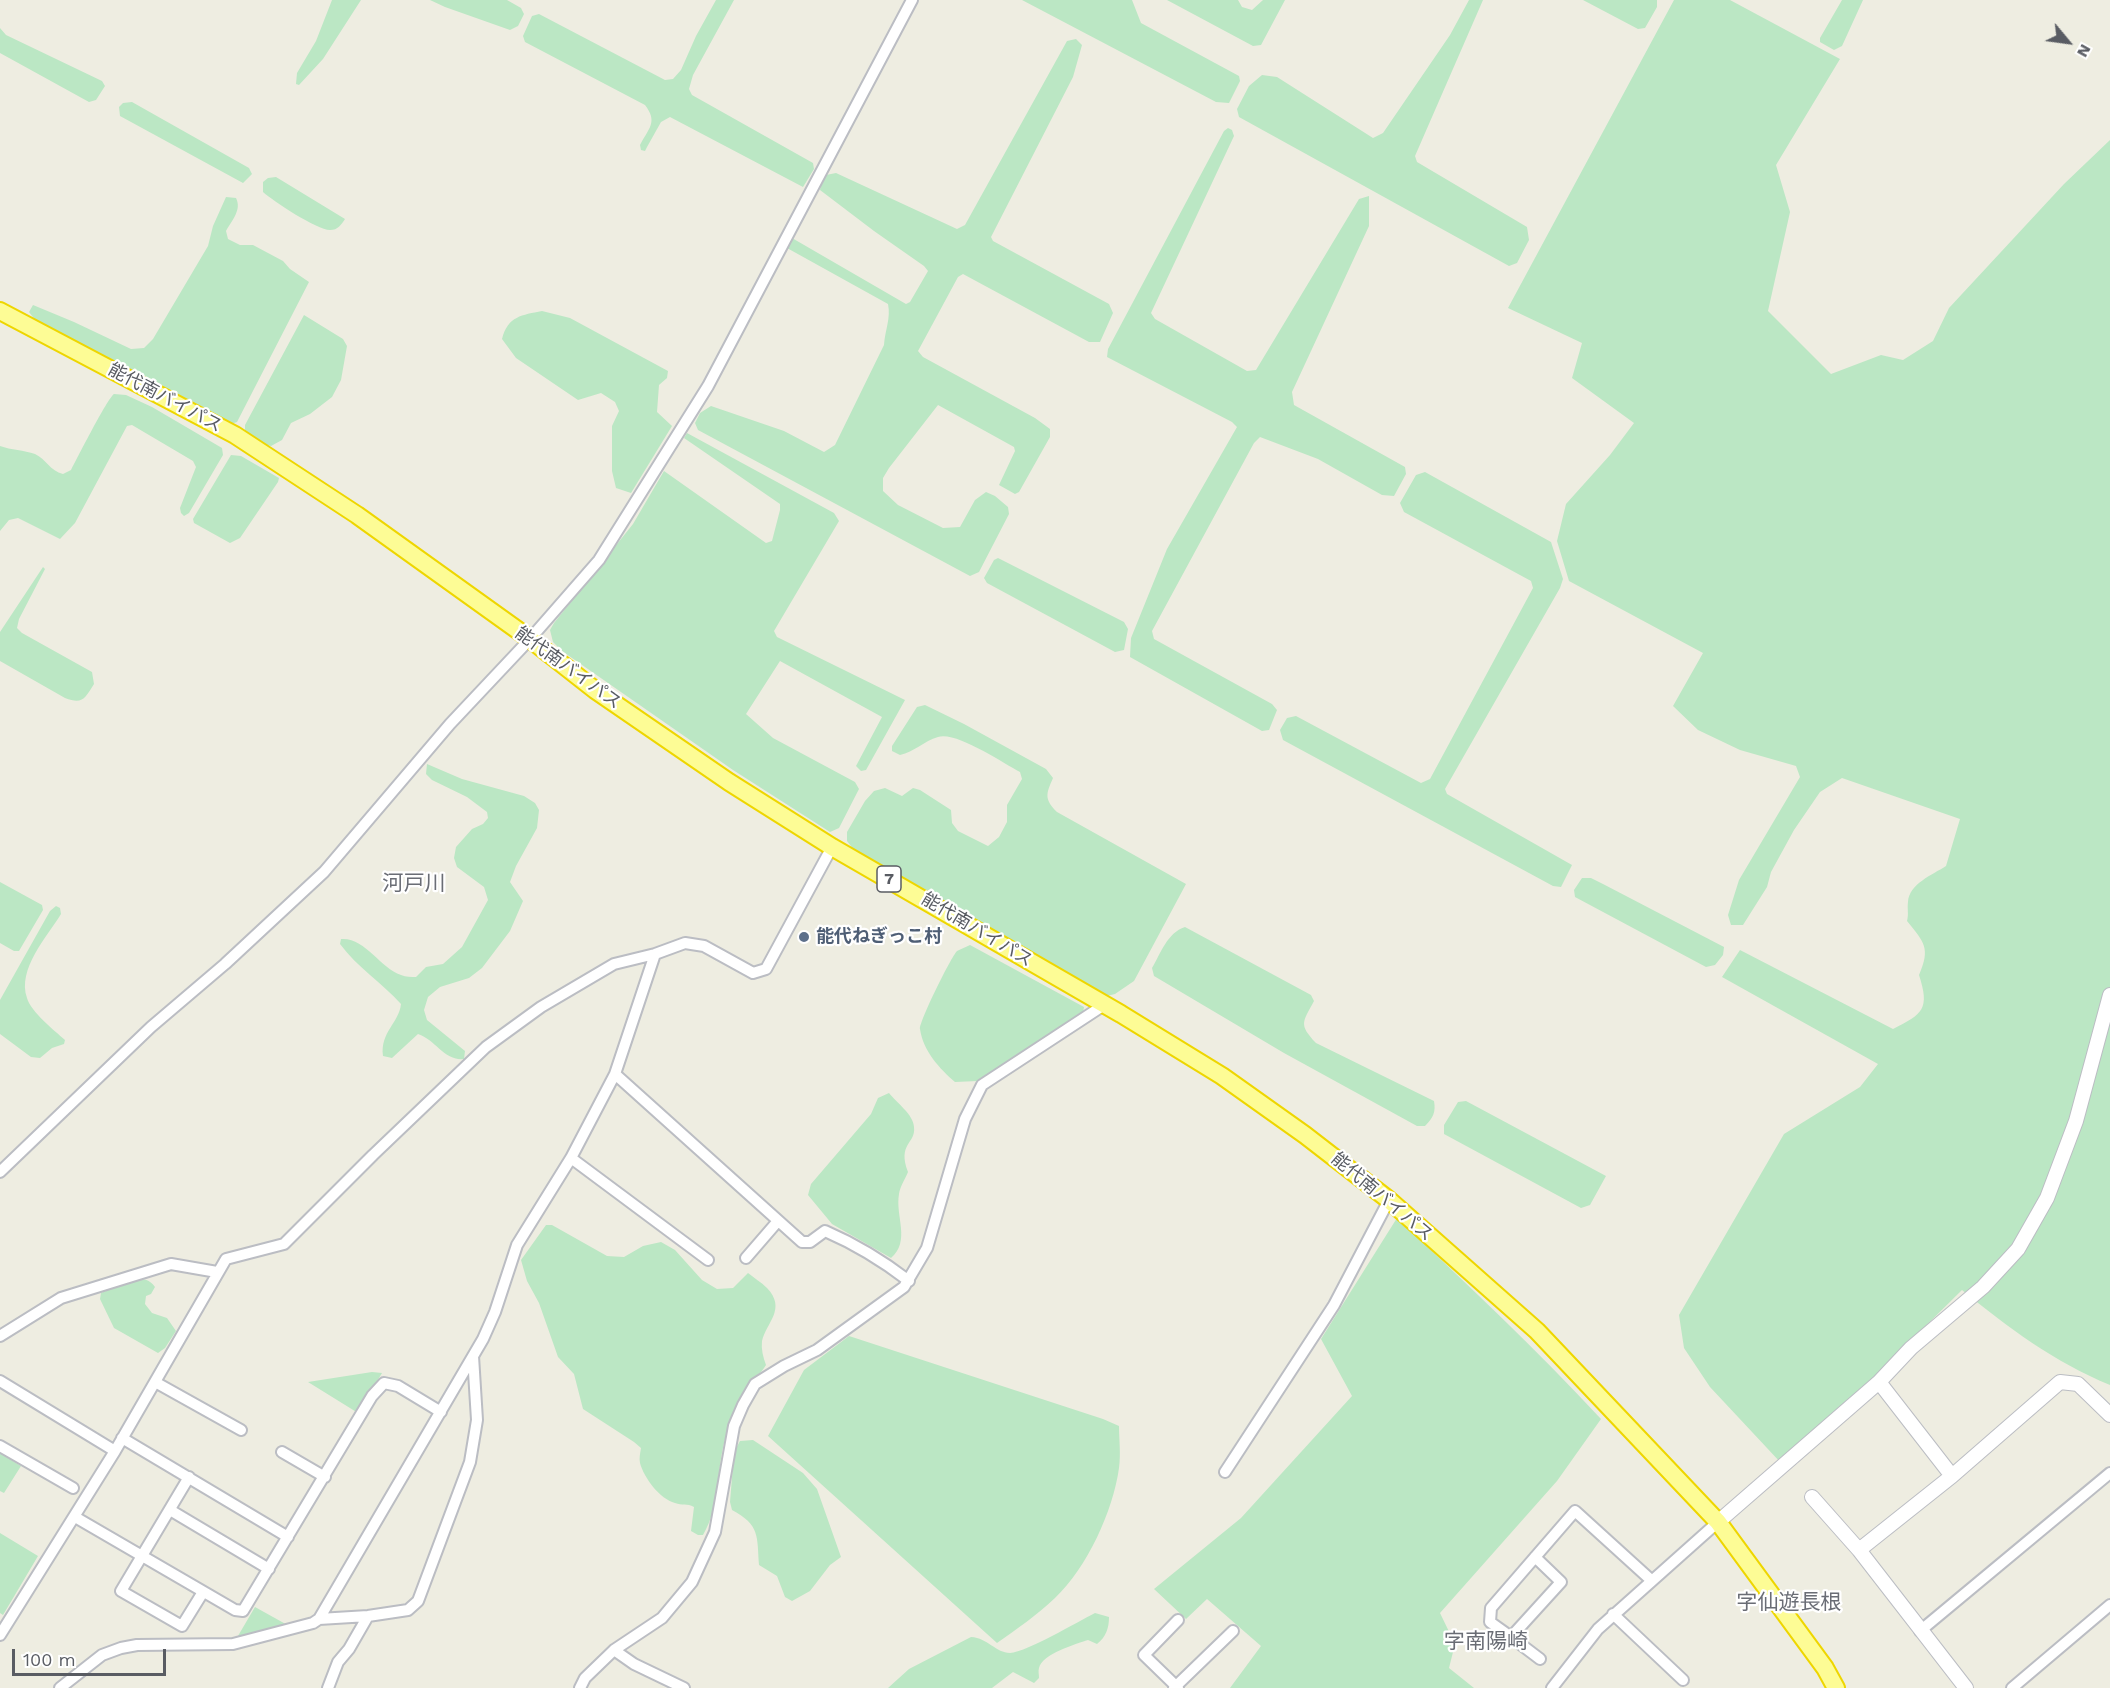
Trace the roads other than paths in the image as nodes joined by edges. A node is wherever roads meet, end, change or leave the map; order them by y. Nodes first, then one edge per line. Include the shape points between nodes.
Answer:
1 (912, 0) edge
2 (0, 311) edge
3 (530, 639) junction
4 (832, 847) junction
5 (655, 954) junction
6 (2110, 995) edge
7 (1104, 1005) junction
8 (615, 1074) junction
9 (572, 1158) junction
10 (0, 1172) edge
11 (1389, 1200) junction
12 (778, 1221) junction
13 (746, 1258) dead end
14 (708, 1260) dead end
15 (217, 1272) junction
16 (909, 1281) junction
17 (0, 1336) edge
18 (473, 1356) junction
19 (0, 1381) edge
20 (155, 1382) junction
21 (1879, 1382) junction
22 (441, 1412) junction
23 (2110, 1415) edge
24 (241, 1430) dead end
25 (122, 1438) junction
26 (0, 1446) edge
27 (115, 1450) junction
28 (282, 1452) dead end
29 (1225, 1472) dead end
30 (2110, 1473) edge
31 (1952, 1476) junction
32 (189, 1477) junction
33 (324, 1477) junction
34 (73, 1488) dead end
35 (1812, 1497) dead end
36 (170, 1510) junction
37 (75, 1517) junction
38 (1718, 1522) junction
39 (288, 1537) junction
40 (1859, 1550) junction
41 (142, 1555) junction
42 (1535, 1557) junction
43 (269, 1569) junction
44 (1651, 1580) junction
45 (203, 1592) junction
46 (2110, 1605) edge
47 (1614, 1614) junction
48 (368, 1616) junction
49 (319, 1619) junction
50 (1178, 1620) dead end
51 (1233, 1631) dead end
52 (1920, 1631) junction
53 (0, 1635) edge
54 (1511, 1637) junction
55 (614, 1650) junction
56 (1540, 1659) dead end
57 (1683, 1680) dead end
58 (1176, 1687) edge
59 (60, 1688) edge
60 (328, 1688) edge
61 (580, 1688) edge
62 (684, 1688) edge
63 (1552, 1688) edge
64 (1836, 1688) edge
65 (1966, 1688) edge
66 (2012, 1688) edge

1 - 3 street via 708,386 599,560
2 - 3 highway, 能代南バイパス / 7 via 235,435 357,514
3 - 4 highway, 能代南バイパス / 7 via 605,697
3 - 10 street via 450,724 324,872 152,1027
4 - 5 street via 766,969 753,973 705,946 685,943
4 - 7 highway, 能代南バイパス / 7
5 - 8 street
5 - 15 street via 614,964 541,1006 486,1047 284,1244 226,1259
6 - 21 street via 2076,1121 2047,1198 2018,1249 1983,1287 1911,1348
7 - 11 highway, 能代南バイパス / 7 via 1222,1076
7 - 16 street via 982,1085 966,1119 927,1248
8 - 9 street
8 - 12 street
9 - 14 street
9 - 18 street via 518,1245 495,1312
11 - 29 street via 1334,1305
11 - 38 highway, 能代南バイパス / 7 via 1537,1331
12 - 13 street
12 - 16 street via 802,1242 810,1242 825,1231 841,1238
15 - 17 street via 171,1264 61,1298
15 - 20 street
16 - 55 street via 817,1350 755,1384 734,1426 715,1532 692,1582 662,1618
18 - 22 street
18 - 48 street via 477,1420 470,1462 418,1601 408,1610
19 - 27 street
20 - 24 street
20 - 25 street
21 - 31 street
21 - 38 street
22 - 33 street via 398,1386 384,1383 372,1396
22 - 49 street
23 - 31 street via 2078,1384 2060,1382
25 - 27 street
25 - 32 street
26 - 34 street
27 - 37 street
28 - 33 street
30 - 52 street
31 - 40 street
32 - 36 street
32 - 39 street
33 - 39 street
35 - 40 street
36 - 41 street
36 - 43 street
37 - 41 street
37 - 53 street
38 - 44 street
38 - 64 highway, 能代南バイパス / 7
39 - 43 street
40 - 52 street
41 - 45 street
41 - 45 street via 121,1590 182,1626
42 - 44 street via 1575,1511
42 - 54 street via 1491,1608 1490,1622
42 - 54 street via 1560,1582
43 - 45 street via 243,1611
44 - 47 street
46 - 66 street
47 - 57 street
47 - 63 street
48 - 49 street
48 - 60 street via 338,1662
49 - 59 street via 233,1644 121,1648 102,1655
50 - 58 street via 1144,1655
51 - 58 street
52 - 65 street
54 - 56 street
55 - 61 street
55 - 62 street

